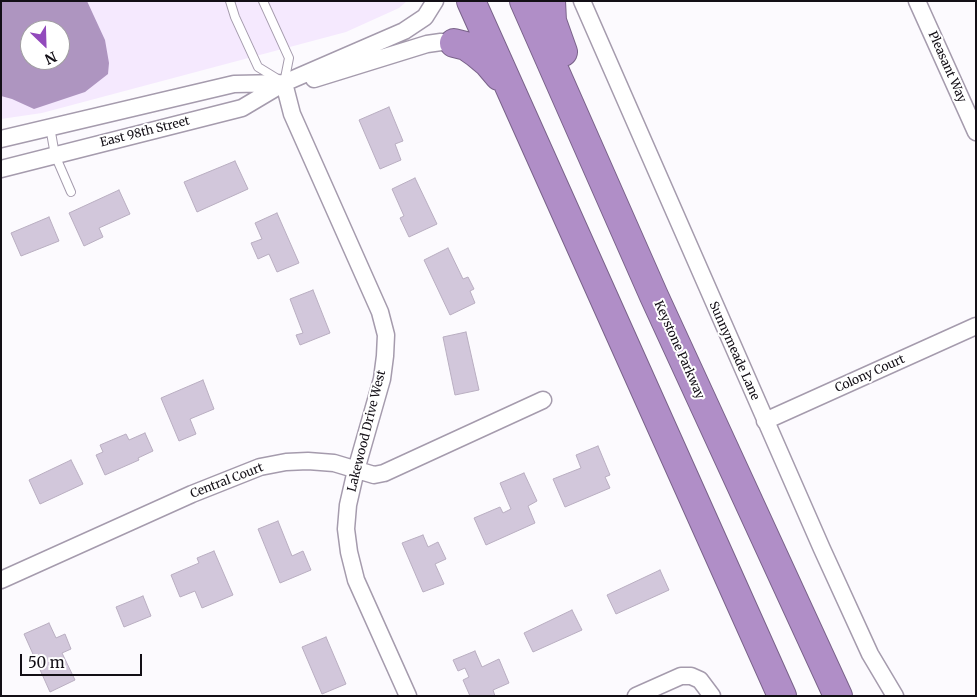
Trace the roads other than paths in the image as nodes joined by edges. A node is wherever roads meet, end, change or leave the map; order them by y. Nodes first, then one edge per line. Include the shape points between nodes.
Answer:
1 (230, 1) edge
2 (263, 1) edge
3 (435, 1) edge
4 (453, 1) edge
5 (471, 1) edge
6 (524, 1) edge
7 (551, 1) edge
8 (582, 1) edge
9 (917, 1) edge
10 (465, 48) junction
11 (284, 83) junction
12 (517, 107) junction
13 (50, 127) junction
14 (976, 132) edge
15 (1, 139) edge
16 (55, 155) junction
17 (1, 169) edge
18 (71, 192) dead end
19 (612, 198) junction
20 (976, 326) edge
21 (543, 400) dead end
22 (765, 421) junction
23 (356, 470) junction
24 (1, 580) edge
25 (408, 696) edge
26 (636, 696) edge
27 (712, 696) edge
28 (782, 696) edge
29 (838, 696) edge
30 (895, 696) edge

1 - 11 lane via 258,66
2 - 11 lane via 290,58
3 - 11 street, East 98th Street via 425,17 404,31
4 - 10 highway
5 - 12 highway
6 - 19 highway, Keystone Parkway
7 - 19 highway via 552,21
8 - 22 street, Sunnymeade Lane
9 - 14 street, Pleasant Way
10 - 11 street, East 98th Street via 427,44 316,79
10 - 12 highway via 497,73
11 - 13 street, East 98th Street via 234,84
11 - 16 street, East 98th Street via 242,108
11 - 23 street, Lakewood Drive West via 292,114 380,312 386,335 382,379
12 - 28 highway
13 - 15 street, East 98th Street
13 - 16 lane
16 - 17 street, East 98th Street
16 - 18 lane
19 - 29 highway, Keystone Parkway
20 - 22 street, Colony Court
21 - 23 street, Central Court via 384,473 374,475
22 - 30 street, Sunnymeade Lane via 870,654
23 - 24 street, Central Court via 334,463 308,461 260,467
23 - 25 street, Lakewood Drive West via 348,505 346,529 349,552 356,580
26 - 27 street via 681,676 700,680

